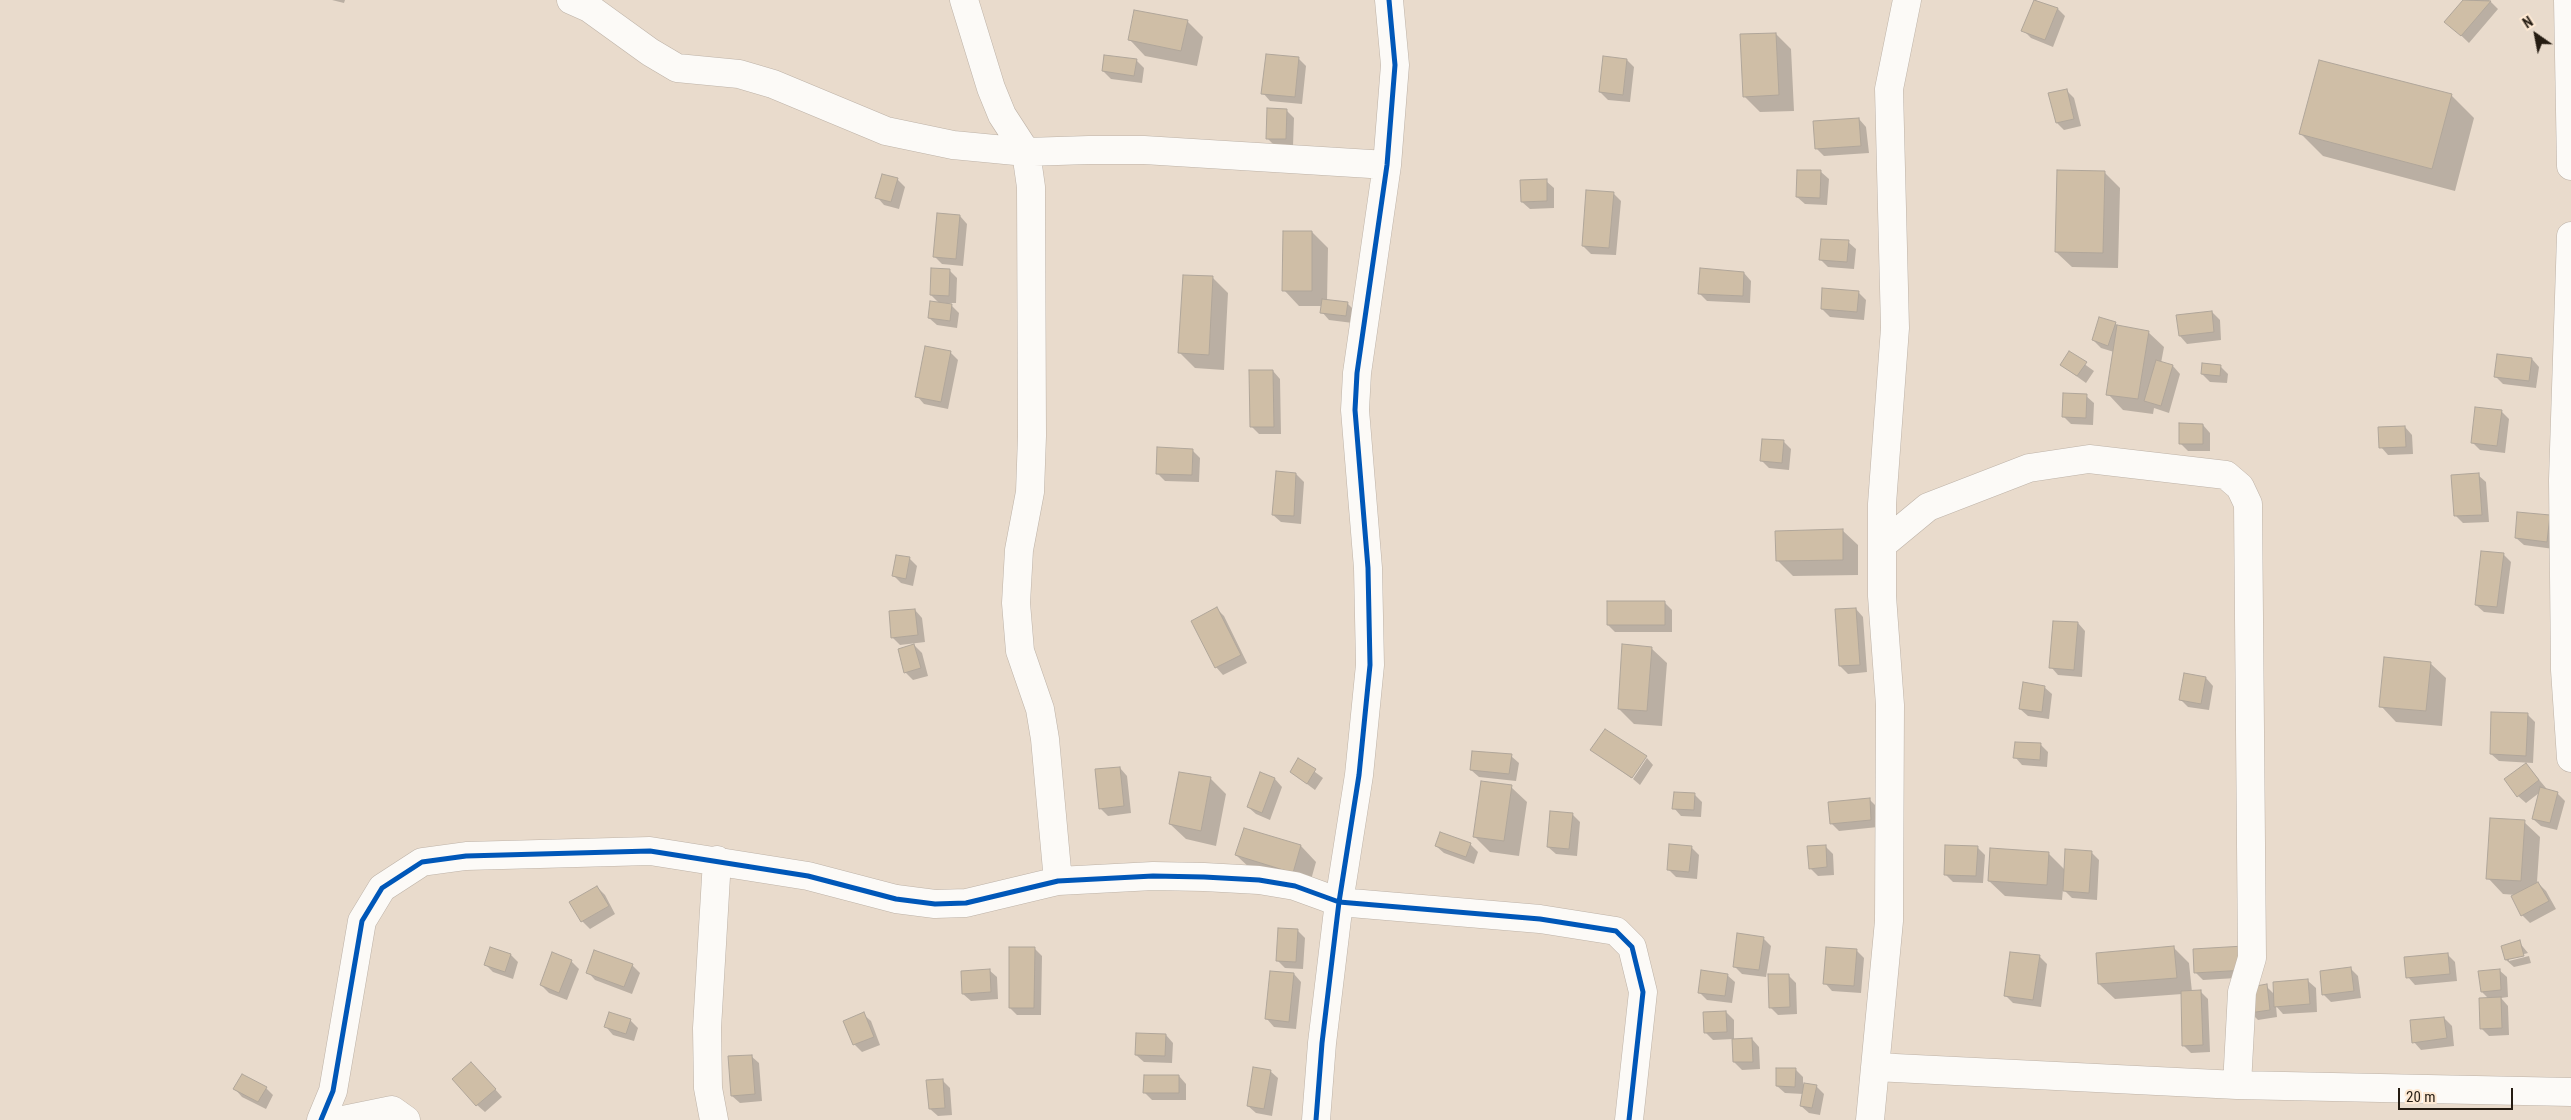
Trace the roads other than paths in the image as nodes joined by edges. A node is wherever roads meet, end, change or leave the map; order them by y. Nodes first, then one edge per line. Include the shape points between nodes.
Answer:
1 (571, 0) edge
2 (964, 0) edge
3 (1389, 0) edge
4 (1906, 0) edge
5 (2568, 0) edge
6 (1026, 152) junction
7 (1387, 165) junction
8 (2571, 166) edge
9 (2571, 236) edge
10 (1882, 545) junction
11 (2571, 758) edge
12 (716, 860) junction
13 (1058, 881) junction
14 (1339, 902) junction
15 (1875, 1067) junction
16 (2237, 1085) junction
17 (2571, 1092) edge
18 (321, 1120) edge
19 (343, 1120) edge
20 (406, 1120) edge
21 (714, 1120) edge
22 (1316, 1120) edge
23 (1630, 1120) edge
24 (1870, 1120) edge

1 - 6 street via 589,8 678,68 739,74 773,84 886,131 953,144
2 - 6 street via 1002,115
3 - 7 street via 1395,65
4 - 10 street via 1889,88 1895,328
5 - 8 street
6 - 7 street via 1144,150
6 - 13 street via 1033,229 1032,436 1030,492 1019,550 1016,603 1020,651 1040,709
7 - 14 street via 1357,374 1355,410 1368,568 1370,665 1359,775
9 - 11 street via 2563,490 2565,670
10 - 15 street via 1882,596 1890,705 1889,921
10 - 16 street via 1928,507 2029,468 2089,460 2226,475 2240,487 2248,504 2252,958 2242,992
12 - 13 street via 808,876 896,899 935,904 975,901
12 - 18 street via 650,851 466,856 422,862 382,888 362,921 333,1091
12 - 21 street via 707,1028 708,1088
13 - 14 street via 1153,876 1259,880 1295,886
14 - 22 street
14 - 23 street via 1540,919 1616,931 1632,948 1643,992
15 - 16 street
15 - 24 street
16 - 17 street
19 - 20 street via 392,1110

